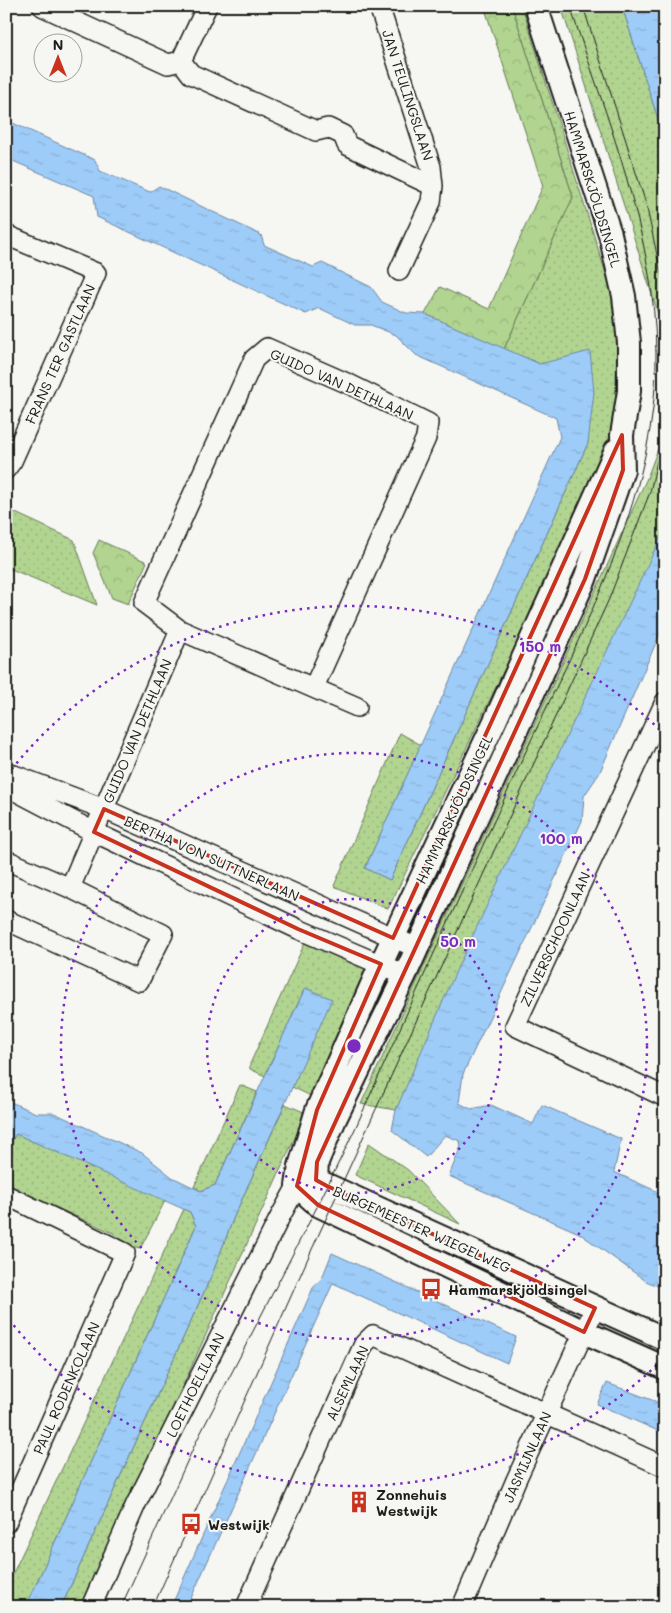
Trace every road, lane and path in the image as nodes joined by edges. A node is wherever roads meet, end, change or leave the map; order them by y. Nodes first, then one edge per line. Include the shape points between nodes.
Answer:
1 (42, 6) edge
2 (207, 6) edge
3 (379, 6) edge
4 (536, 6) edge
5 (181, 61) junction
6 (433, 186) junction
7 (6, 234) edge
8 (399, 271) dead end
9 (622, 435) junction
10 (6, 469) edge
11 (180, 630) junction
12 (314, 687) junction
13 (665, 702) edge
14 (357, 707) dead end
15 (6, 772) edge
16 (6, 786) edge
17 (104, 809) junction
18 (94, 832) junction
19 (6, 860) edge
20 (70, 888) junction
21 (6, 920) edge
22 (393, 938) junction
23 (417, 948) junction
24 (381, 964) junction
25 (405, 975) junction
26 (665, 1097) edge
27 (307, 1183) junction
28 (6, 1195) edge
29 (596, 1308) junction
30 (584, 1332) junction
31 (665, 1339) edge
32 (665, 1368) edge
33 (546, 1413) junction
34 (665, 1467) edge
35 (6, 1523) edge
36 (250, 1605) edge
37 (91, 1607) edge
38 (462, 1607) edge

1 - 5 street via 168,64
2 - 5 street
3 - 6 street, JAN TEULINGSLAAN via 431,167
4 - 9 street, HAMMARSKJÖLDSINGEL via 610,234 624,296 630,344 629,391
5 - 6 street, JAN TEULINGSLAAN via 191,74 316,131 335,130 343,135 347,145
6 - 8 street, JAN TEULINGSLAAN via 431,202
7 - 10 street, FRANS TER GASTLAAN via 96,273 12,462
9 - 22 street, HAMMARSKJÖLDSINGEL via 495,721
9 - 23 street, HAMMARSKJÖLDSINGEL via 623,470 585,579
11 - 12 street, GUIDO VAN DETHLAAN
11 - 12 street, GUIDO VAN DETHLAAN via 144,603 254,359 267,348 428,423 426,438
11 - 17 street, GUIDO VAN DETHLAAN
12 - 14 street, GUIDO VAN DETHLAAN
13 - 26 street, ZILVERSCHOONLAAN via 515,1026
15 - 17 street, BERTHA VON SUTTNERLAAN
16 - 18 street, BERTHA VON SUTTNERLAAN
17 - 18 street, GUIDO VAN DETHLAAN
17 - 22 street, BERTHA VON SUTTNERLAAN
18 - 20 street, GUIDO VAN DETHLAAN
18 - 24 street, BERTHA VON SUTTNERLAAN via 298,929
19 - 20 street
20 - 21 street via 163,934 139,981
22 - 23 street, BERTHA VON SUTTNERLAAN
22 - 24 street, HAMMARSKJÖLDSINGEL
23 - 25 street, HAMMARSKJÖLDSINGEL
24 - 25 street, BERTHA VON SUTTNERLAAN
24 - 27 street, HAMMARSKJÖLDSINGEL via 317,1110 300,1166
25 - 27 street, HAMMARSKJÖLDSINGEL
27 - 29 street, BURGEMEESTER WIEGELWEG
27 - 30 street, BURGEMEESTER WIEGELWEG via 318,1205
27 - 37 street, LOETHOELILAAN via 136,1504
28 - 35 street, PAUL RODENKOLAAN via 125,1253
29 - 30 street, JASMIJNLAAN
29 - 31 street, BURGEMEESTER WIEGELWEG
30 - 32 street, BURGEMEESTER WIEGELWEG
30 - 33 street, JASMIJNLAAN
33 - 34 street
33 - 36 street, ALSEMLAAN via 373,1335 364,1344
33 - 38 street, JASMIJNLAAN

